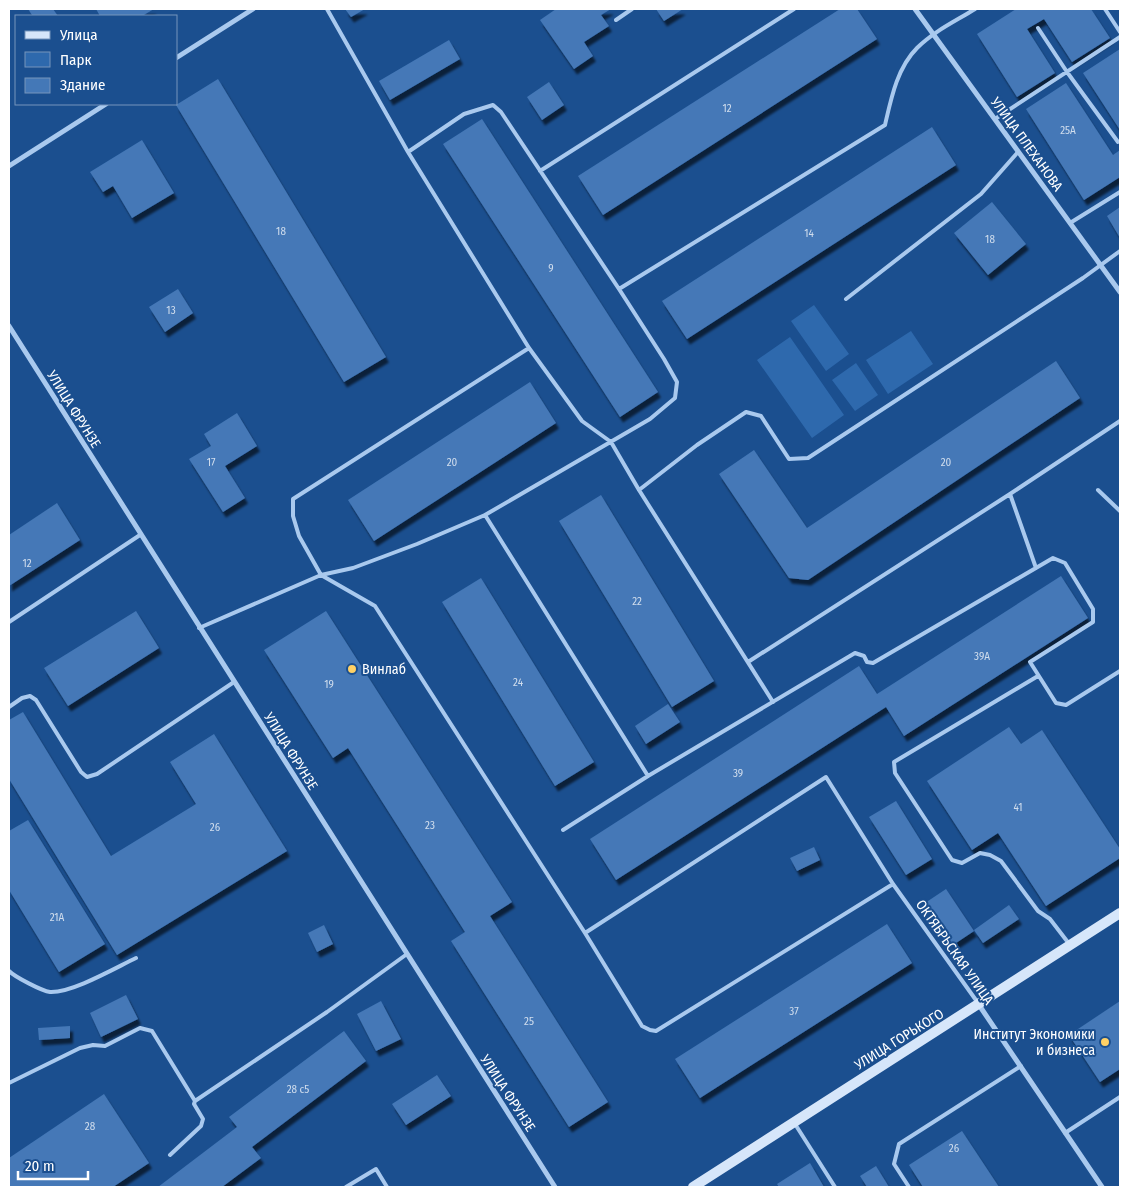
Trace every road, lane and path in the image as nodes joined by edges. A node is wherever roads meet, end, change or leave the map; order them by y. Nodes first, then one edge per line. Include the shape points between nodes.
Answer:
1 (253, 9) edge
2 (327, 9) edge
3 (632, 9) edge
4 (794, 9) edge
5 (915, 9) edge
6 (975, 9) edge
7 (1105, 9) edge
8 (616, 20) dead end
9 (1038, 28) dead end
10 (1120, 32) edge
11 (934, 34) junction
12 (1120, 36) edge
13 (178, 57) edge
14 (1067, 72) junction
15 (104, 105) edge
16 (994, 119) junction
17 (1118, 142) dead end
18 (408, 152) junction
19 (1018, 152) junction
20 (9, 166) edge
21 (540, 171) junction
22 (1120, 192) edge
23 (1070, 224) junction
24 (1120, 251) edge
25 (1100, 264) junction
26 (620, 289) junction
27 (1120, 292) edge
28 (846, 299) dead end
29 (9, 326) edge
30 (529, 348) junction
31 (1120, 421) edge
32 (611, 442) junction
33 (639, 490) junction
34 (1098, 490) dead end
35 (1010, 494) junction
36 (1120, 511) edge
37 (485, 515) junction
38 (140, 535) junction
39 (1036, 568) junction
40 (320, 575) junction
41 (9, 622) edge
42 (199, 628) junction
43 (748, 662) junction
44 (1120, 671) edge
45 (1038, 676) junction
46 (234, 682) junction
47 (773, 702) junction
48 (9, 707) edge
49 (648, 776) junction
50 (562, 830) dead end
51 (893, 884) junction
52 (1120, 913) edge
53 (585, 933) junction
54 (1070, 945) junction
55 (407, 954) junction
56 (136, 958) dead end
57 (9, 971) edge
58 (979, 1005) junction
59 (1020, 1066) junction
60 (9, 1084) edge
61 (1120, 1097) edge
62 (195, 1101) junction
63 (794, 1122) junction
64 (1065, 1133) junction
65 (170, 1154) dead end
66 (346, 1187) edge
67 (387, 1187) edge
68 (556, 1187) edge
69 (693, 1187) edge
70 (835, 1187) edge
71 (909, 1187) edge
72 (1102, 1187) edge

1 - 13 street
2 - 18 lane
3 - 8 lane
4 - 21 lane
5 - 11 street, УЛИЦА ПЛЕХАНОВА
6 - 11 lane
7 - 10 lane
9 - 14 lane
11 - 16 street, УЛИЦА ПЛЕХАНОВА
11 - 26 lane via 909,58 893,90 885,125
12 - 14 lane
14 - 16 lane
14 - 17 lane
15 - 20 street
16 - 19 street, УЛИЦА ПЛЕХАНОВА
18 - 21 lane via 464,114 493,105
18 - 30 lane
19 - 23 street, УЛИЦА ПЛЕХАНОВА
19 - 28 lane via 981,194
21 - 26 lane
22 - 23 lane
23 - 25 street, УЛИЦА ПЛЕХАНОВА
24 - 25 lane
25 - 27 street, УЛИЦА ПЛЕХАНОВА
25 - 33 lane via 808,458 790,459 761,416 746,412
26 - 32 lane via 677,382 675,398 650,419
29 - 38 street, УЛИЦА ФРУНЗЕ
30 - 32 lane via 582,421
30 - 40 lane via 293,499 293,516 299,536
31 - 35 lane
32 - 33 lane
32 - 37 lane
33 - 43 lane
34 - 36 lane
35 - 39 lane
35 - 43 lane
37 - 40 lane via 353,568
37 - 49 lane
38 - 41 lane
38 - 42 street, УЛИЦА ФРУНЗЕ
39 - 45 lane via 1053,558 1065,563 1093,609 1093,622 1030,662
39 - 47 lane via 873,663 855,653
40 - 42 lane
40 - 53 lane via 375,606
42 - 46 street, УЛИЦА ФРУНЗЕ
43 - 47 lane
44 - 45 lane via 1066,705 1056,704
45 - 54 lane via 894,762 895,773 952,860 962,863 980,853 1001,861 1038,911 1050,919
46 - 48 lane via 97,774 87,777 36,700 30,696 22,698
46 - 55 street, УЛИЦА ФРУНЗЕ
47 - 49 lane
49 - 50 lane
51 - 53 lane via 656,1031 642,1026
51 - 53 lane, ОКТЯБРЬСКАЯ УЛИЦА via 826,777
51 - 58 lane, ОКТЯБРЬСКАЯ УЛИЦА
52 - 54 main road, УЛИЦА ГОРЬКОГО
54 - 58 main road, УЛИЦА ГОРЬКОГО
55 - 62 lane via 328,1012
55 - 68 street, УЛИЦА ФРУНЗЕ
56 - 57 lane via 72,987 49,992 15,977
58 - 59 street, ОКТЯБРЬСКАЯ УЛИЦА
58 - 63 main road, УЛИЦА ГОРЬКОГО
59 - 64 street, ОКТЯБРЬСКАЯ УЛИЦА
59 - 71 lane via 899,1144 894,1164
60 - 62 lane via 80,1048 105,1046 140,1028 152,1031
61 - 64 lane
62 - 65 lane via 203,1119 201,1126
63 - 69 main road, УЛИЦА ГОРЬКОГО
63 - 70 lane
64 - 72 street, ОКТЯБРЬСКАЯ УЛИЦА
66 - 67 lane via 376,1169

